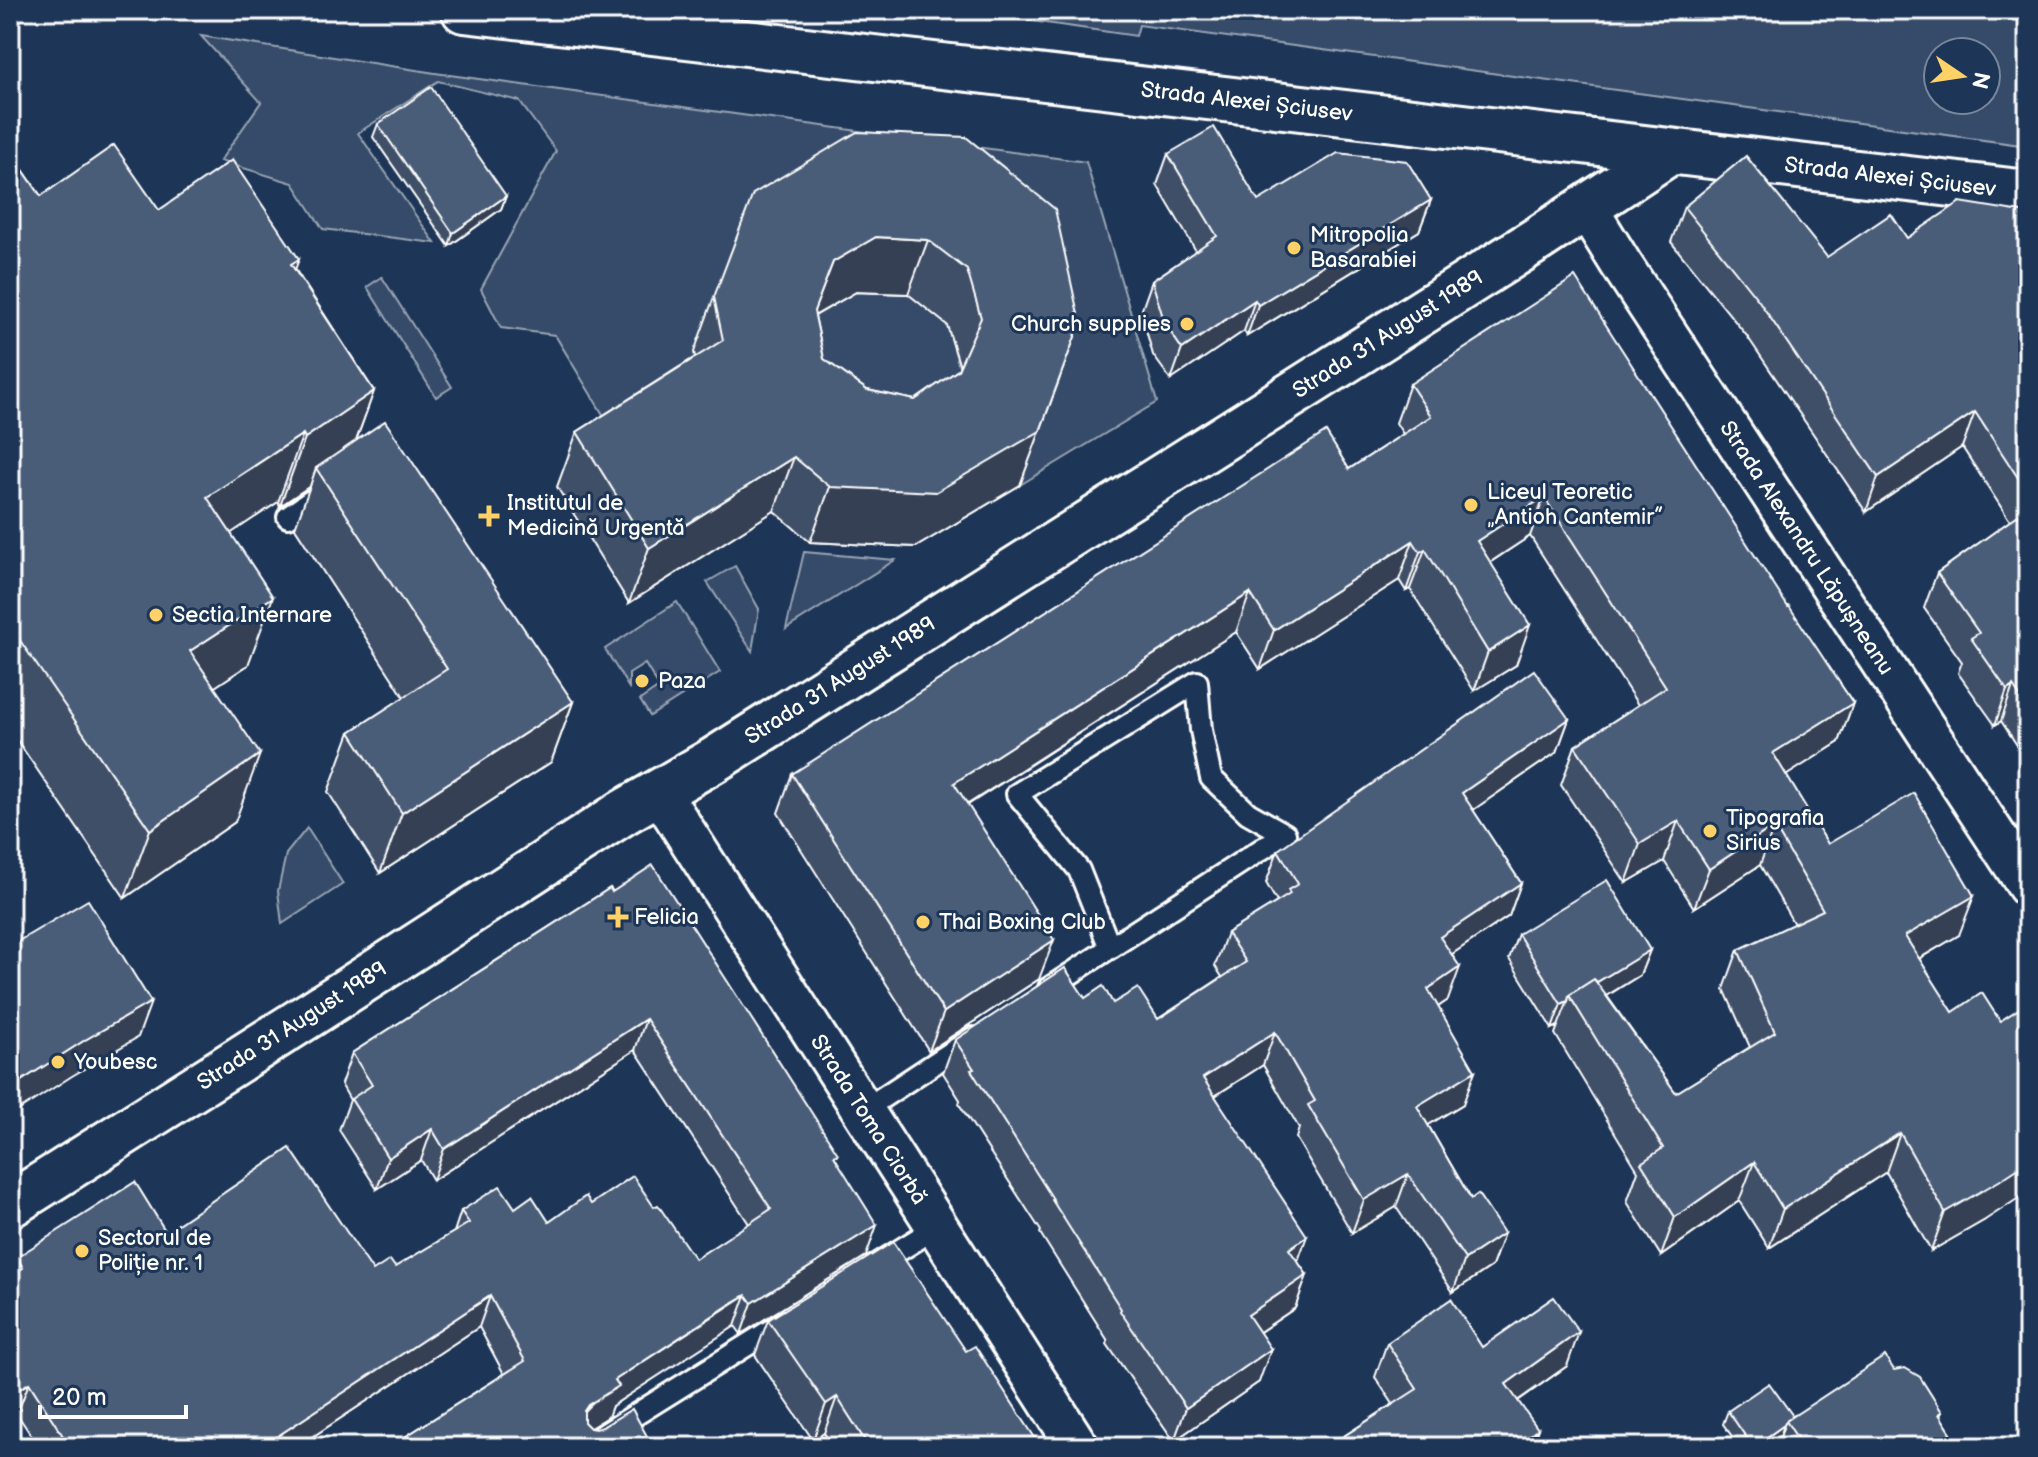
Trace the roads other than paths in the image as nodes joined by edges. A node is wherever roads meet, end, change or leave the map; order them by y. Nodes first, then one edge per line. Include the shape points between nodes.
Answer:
1 (464, 10) edge
2 (1670, 152) junction
3 (2028, 193) edge
4 (1586, 207) junction
5 (345, 478) edge
6 (288, 517) dead end
7 (656, 793) junction
8 (2028, 886) edge
9 (1110, 948) junction
10 (1032, 999) edge
11 (993, 1025) edge
12 (862, 1111) junction
13 (10, 1205) edge
14 (937, 1227) junction
15 (861, 1274) edge
16 (795, 1315) edge
17 (584, 1447) edge
18 (1078, 1447) edge

1 - 2 street, Strada Alexei Șciusev
2 - 3 street, Strada Alexei Șciusev
2 - 4 street, Strada 31 August 1989
4 - 7 street, Strada 31 August 1989
4 - 8 street, Strada Alexandru Lăpușneanu
5 - 6 lane
7 - 12 street, Strada Toma Ciorbă
7 - 13 street, Strada 31 August 1989
9 - 9 lane via 1079,870 1017,794 1197,682 1211,778 1248,813 1285,834
9 - 10 lane
11 - 12 lane
12 - 14 street, Strada Toma Ciorbă
14 - 15 lane
14 - 18 street, Strada Toma Ciorbă
16 - 17 lane

